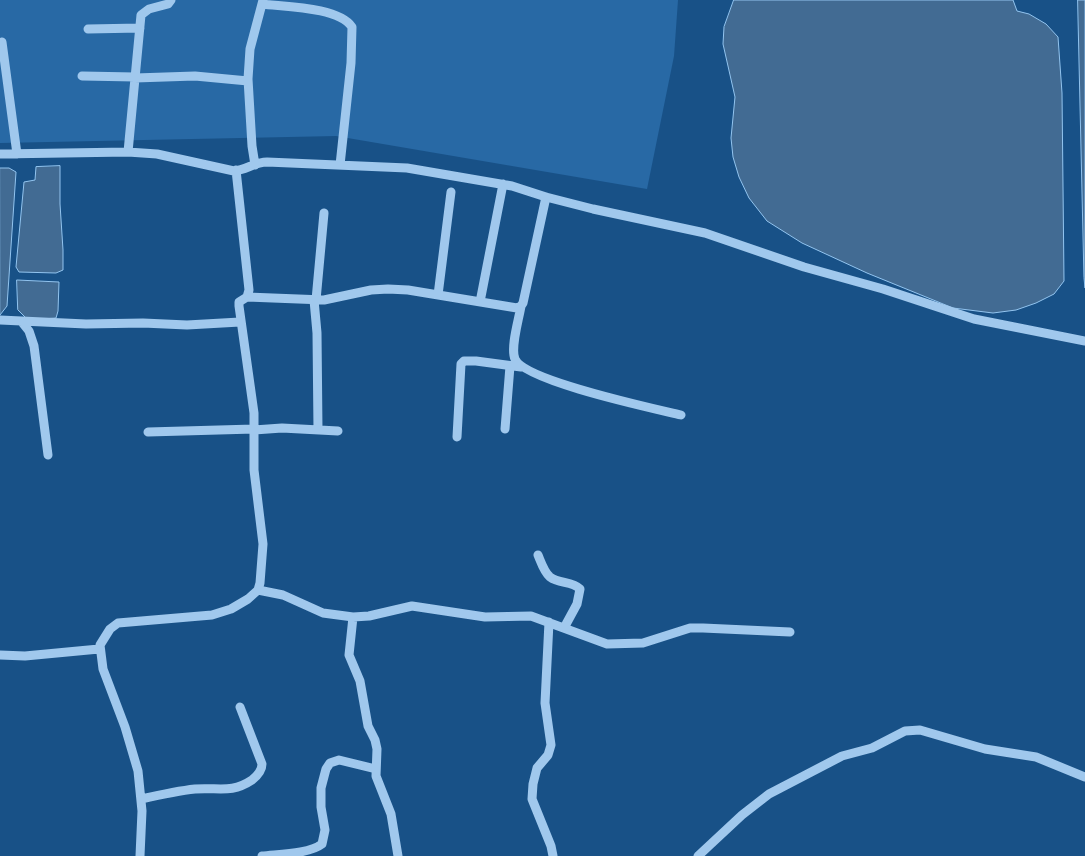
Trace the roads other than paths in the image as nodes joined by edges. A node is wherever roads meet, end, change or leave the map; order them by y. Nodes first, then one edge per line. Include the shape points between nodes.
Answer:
1 (171, 0) edge
2 (262, 2) edge
3 (140, 28) junction
4 (88, 29) dead end
5 (2, 42) dead end
6 (82, 76) dead end
7 (135, 77) junction
8 (248, 81) junction
9 (128, 152) junction
10 (0, 154) edge
11 (17, 154) junction
12 (255, 165) junction
13 (340, 165) junction
14 (236, 170) junction
15 (503, 184) junction
16 (451, 192) dead end
17 (546, 197) junction
18 (324, 213) dead end
19 (438, 295) junction
20 (244, 300) junction
21 (315, 300) junction
22 (480, 302) junction
23 (521, 306) junction
24 (0, 320) edge
25 (21, 321) junction
26 (240, 322) junction
27 (1085, 341) edge
28 (510, 366) junction
29 (521, 367) junction
30 (681, 415) dead end
31 (258, 429) junction
32 (505, 429) dead end
33 (318, 430) junction
34 (338, 431) dead end
35 (148, 432) dead end
36 (457, 437) dead end
37 (48, 455) dead end
38 (538, 555) dead end
39 (258, 590) junction
40 (353, 618) junction
41 (549, 622) junction
42 (564, 628) junction
43 (790, 632) dead end
44 (99, 649) junction
45 (0, 655) edge
46 (240, 707) dead end
47 (376, 769) junction
48 (1085, 777) edge
49 (141, 799) junction
50 (140, 856) edge
51 (262, 856) edge
52 (398, 856) edge
53 (553, 856) edge
54 (698, 856) edge

1 - 3 street via 143,12
2 - 8 street via 250,49
2 - 13 street via 328,12 343,18 352,27
3 - 4 street
3 - 7 street
5 - 11 street
6 - 7 street
7 - 8 street via 195,76
7 - 9 street
8 - 12 street
9 - 11 street
9 - 14 street via 157,154
10 - 11 street
12 - 13 street via 263,162
12 - 14 street
13 - 15 street via 407,168
14 - 20 street via 249,290
15 - 17 street
15 - 22 street
16 - 19 street
17 - 23 street
17 - 27 street via 705,233 974,319
18 - 21 street
19 - 21 street via 388,289
19 - 22 street
20 - 21 street
20 - 26 street
21 - 33 street
22 - 23 street via 512,308
23 - 29 street via 514,348
24 - 25 street
25 - 26 street via 187,325
25 - 37 street via 34,346
26 - 31 street
28 - 29 street
28 - 32 street
28 - 36 street via 464,361 461,364
29 - 30 street via 556,382
31 - 33 street
31 - 35 street
31 - 39 street via 254,470 263,544
33 - 34 street
38 - 42 street via 551,578 580,589 577,604
39 - 40 street via 283,595 324,613
39 - 44 street via 231,609 212,616 118,623 104,637
40 - 41 street via 412,606 485,617 531,616
40 - 47 street via 350,655 360,681 368,726 376,744
41 - 42 street
41 - 53 street via 545,703 551,745 548,755 537,768 532,799
42 - 43 street via 600,642 616,644 643,643 690,628
44 - 45 street via 25,656
44 - 49 street via 138,771
46 - 49 street via 262,764 254,778 228,790 196,789
47 - 51 street via 339,760 330,763 321,788 325,830 322,844 317,848
47 - 52 street via 390,814
48 - 54 street via 1036,757 985,749 910,730 872,748 842,756 769,794 742,814
49 - 50 street

